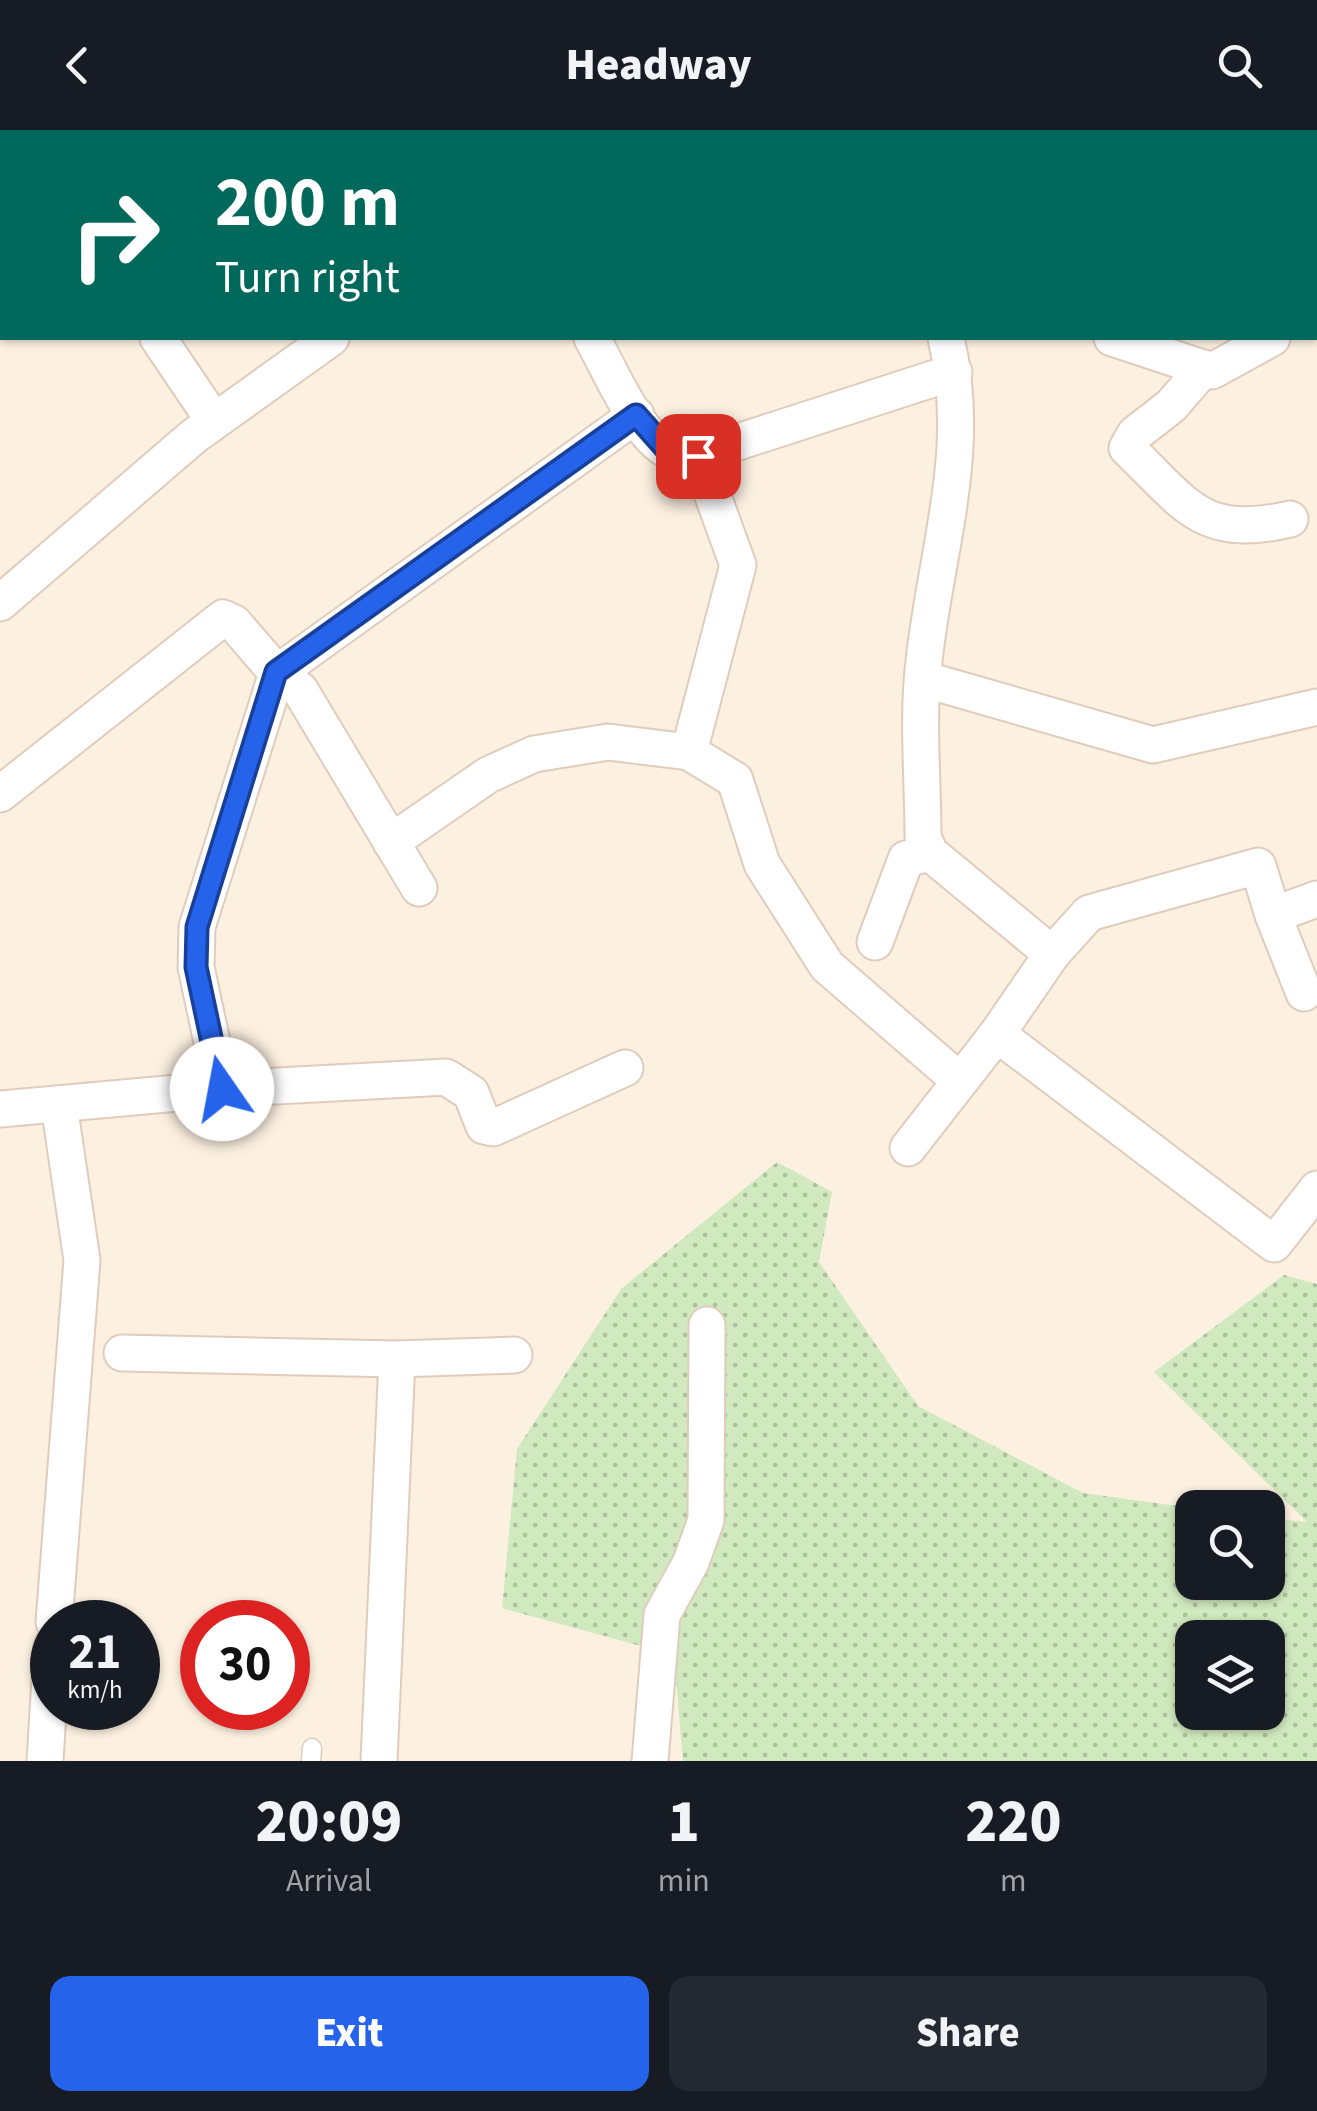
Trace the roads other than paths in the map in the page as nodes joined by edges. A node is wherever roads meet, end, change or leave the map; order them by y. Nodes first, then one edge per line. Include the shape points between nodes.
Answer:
1 (159, 340) edge
2 (328, 340) edge
3 (593, 340) edge
4 (1118, 340) edge
5 (1264, 340) edge
6 (950, 355) edge
7 (1204, 368) junction
8 (636, 415) junction
9 (214, 421) junction
10 (698, 456) junction
11 (1290, 519) dead end
12 (0, 603) edge
13 (276, 672) junction
14 (923, 679) junction
15 (1317, 707) edge
16 (689, 752) junction
17 (0, 794) edge
18 (391, 842) junction
19 (930, 853) junction
20 (419, 888) dead end
21 (1317, 899) edge
22 (1272, 915) junction
23 (875, 942) dead end
24 (1052, 954) junction
25 (1304, 993) dead end
26 (996, 1034) junction
27 (625, 1068) dead end
28 (960, 1081) junction
29 (222, 1089) junction
30 (60, 1105) junction
31 (0, 1109) edge
32 (908, 1148) dead end
33 (1317, 1189) edge
34 (706, 1325) dead end
35 (122, 1353) dead end
36 (514, 1355) dead end
37 (397, 1359) junction
38 (56, 1600) edge
39 (47, 1730) edge
40 (45, 1761) edge
41 (379, 1761) edge
42 (650, 1761) edge

1 - 9 street
2 - 9 street
3 - 8 street
4 - 7 street
5 - 7 street via 1212,370
6 - 10 street
6 - 14 street via 954,492
7 - 11 street via 1127,448 1202,518 1260,526
8 - 10 street via 668,451
8 - 13 street
9 - 12 street
10 - 16 street via 738,565
13 - 17 street via 223,618
13 - 18 street via 300,690
13 - 29 street via 197,927 196,967
14 - 15 street via 1153,745
14 - 19 street via 923,837
16 - 18 street via 608,742 534,754 488,775
16 - 28 street via 735,780 762,864 827,966
18 - 20 street
19 - 23 street via 906,859
19 - 24 street
21 - 22 street
22 - 24 street via 1258,866 1089,914
22 - 25 street
24 - 26 street
26 - 28 street
26 - 33 street via 1274,1244
27 - 29 street via 493,1128 484,1126 471,1094 446,1077
28 - 32 street
29 - 30 street
30 - 31 street
30 - 38 street via 82,1260
34 - 42 street via 706,1520 662,1615
35 - 37 street
36 - 37 street
37 - 41 street
39 - 40 street

